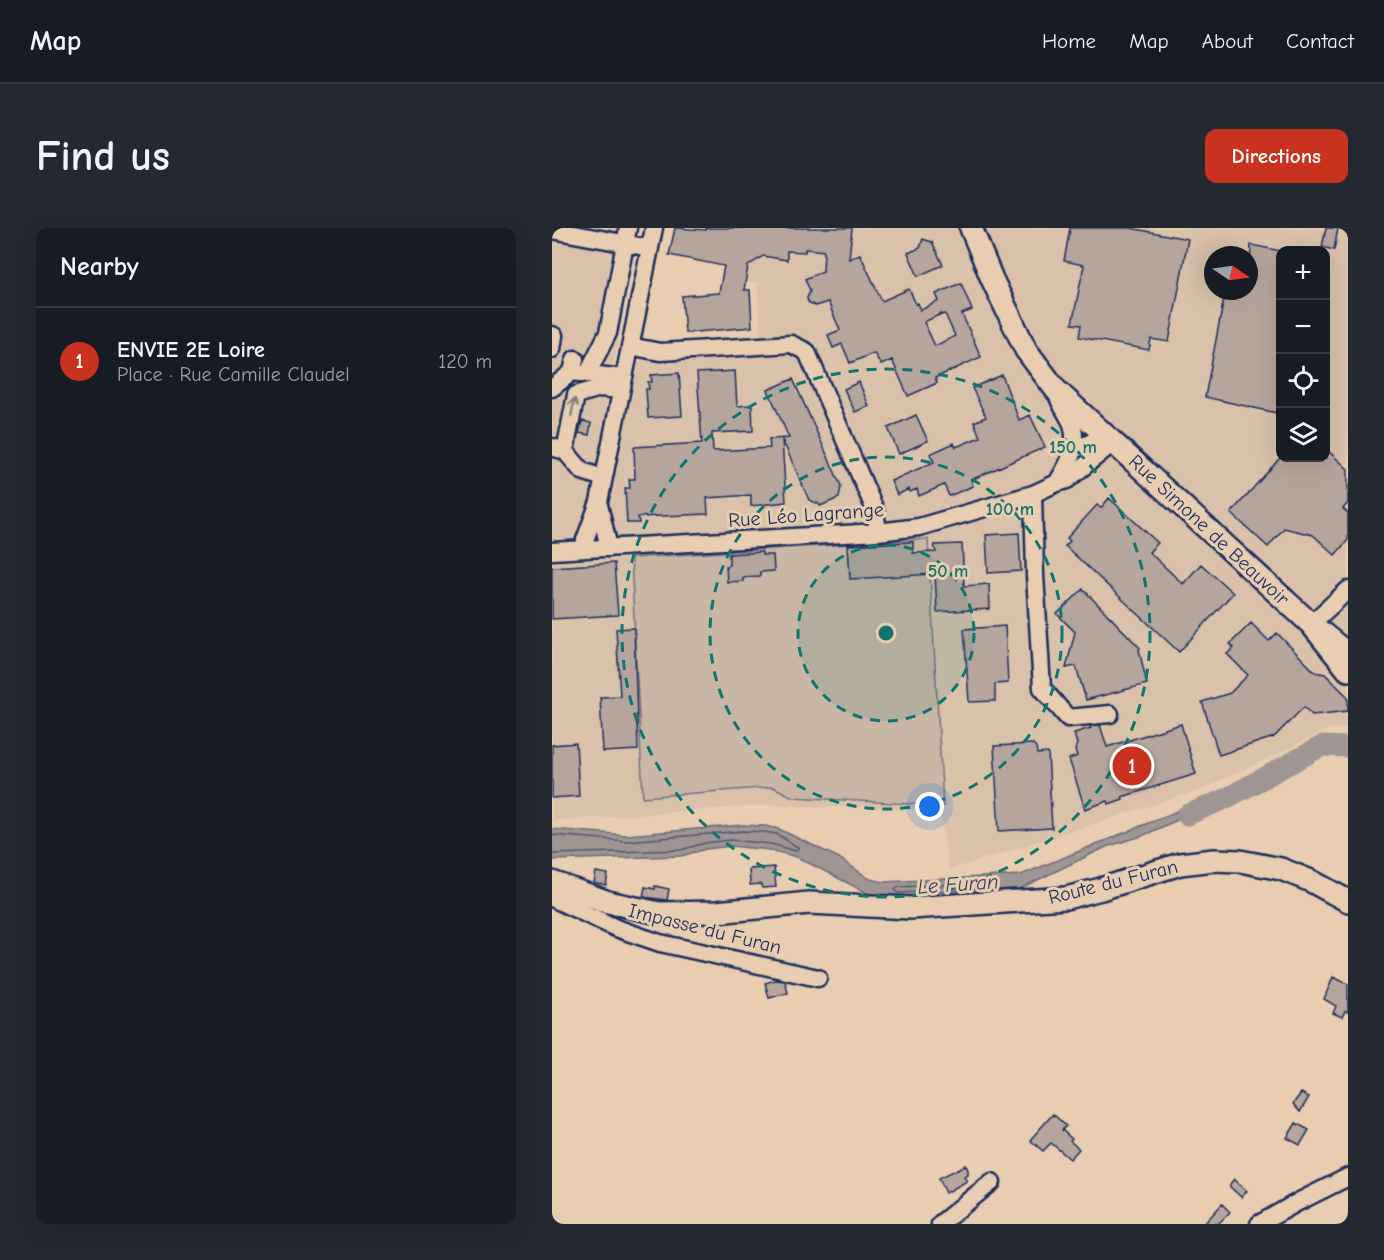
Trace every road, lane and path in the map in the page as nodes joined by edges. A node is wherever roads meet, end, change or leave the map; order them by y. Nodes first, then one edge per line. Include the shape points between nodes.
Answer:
1 (654, 228) edge
2 (971, 228) edge
3 (552, 230) edge
4 (627, 236) edge
5 (650, 248) junction
6 (552, 335) edge
7 (630, 346) junction
8 (552, 349) edge
9 (578, 368) junction
10 (622, 384) junction
11 (552, 388) edge
12 (1056, 390) junction
13 (1110, 438) junction
14 (558, 449) edge
15 (1074, 449) junction
16 (603, 478) junction
17 (1057, 483) junction
18 (1033, 494) junction
19 (599, 502) junction
20 (878, 532) junction
21 (609, 548) junction
22 (584, 549) junction
23 (552, 550) edge
24 (1348, 590) edge
25 (1311, 624) junction
26 (1348, 654) edge
27 (1348, 670) edge
28 (1110, 714) dead end
29 (552, 882) edge
30 (552, 897) edge
31 (1348, 901) edge
32 (818, 978) dead end
33 (1348, 1177) edge
34 (992, 1182) dead end
35 (940, 1224) edge
36 (1259, 1224) edge

1 - 5 street
2 - 12 main road, Rue Simone de Beauvoir via 1026,350
3 - 4 street
4 - 5 street
4 - 9 street via 608,333
5 - 7 street
6 - 8 street
7 - 10 street
7 - 20 street via 660,352 791,344 807,352 875,510
9 - 10 street
9 - 11 street
14 -> 10 street via 576,394
10 - 16 street
12 - 13 main road, Rue Simone de Beauvoir
12 - 15 street via 1072,425
13 - 15 street
13 - 17 street, Rue Léo Lagrange via 1067,480
13 - 25 main road, Rue Simone de Beauvoir
14 - 16 street via 582,471
15 - 17 street
16 - 19 street
17 - 18 street, Rue Léo Lagrange
18 - 20 street, Rue Léo Lagrange via 919,527
18 - 28 street via 1042,688 1068,718
19 - 21 street
19 - 22 street
20 - 21 street, Rue Léo Lagrange
21 - 22 street, Rue Léo Lagrange
22 - 23 street, Rue Léo Lagrange
24 - 25 street
25 - 26 main road, Rue Simone de Beauvoir
25 - 27 main road, Rue Simone de Beauvoir
29 - 31 main road, Route du Furan via 608,902 659,913 808,903 910,908 1066,898 1180,864 1215,860 1281,869
30 - 32 street, Impasse du Furan via 616,928 660,943
33 - 36 street
34 - 35 street

